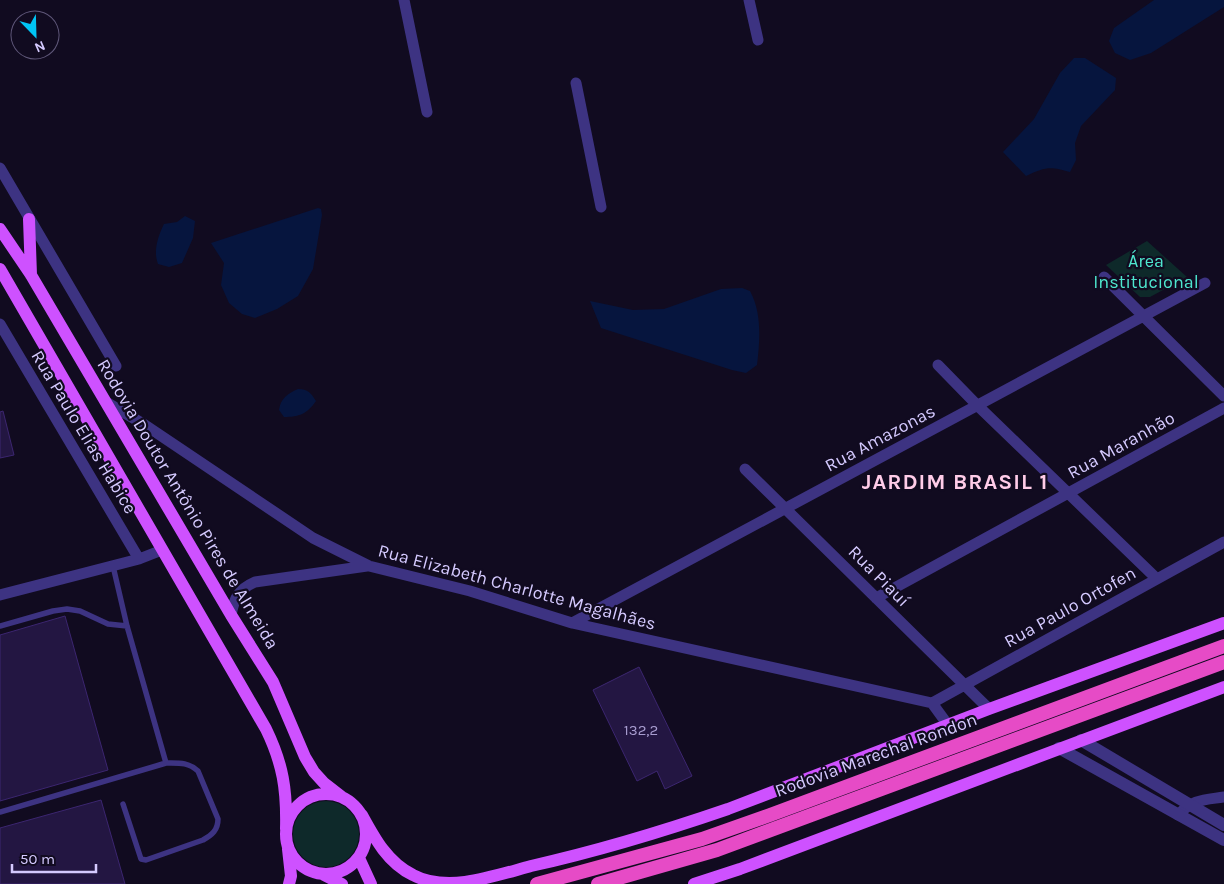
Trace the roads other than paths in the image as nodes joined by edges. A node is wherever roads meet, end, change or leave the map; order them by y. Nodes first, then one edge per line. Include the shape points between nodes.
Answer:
1 (404, 0) edge
2 (749, 0) edge
3 (758, 40) dead end
4 (576, 83) dead end
5 (427, 112) dead end
6 (0, 168) edge
7 (602, 207) dead end
8 (29, 219) junction
9 (0, 229) edge
10 (0, 270) edge
11 (31, 275) junction
12 (1104, 277) dead end
13 (1205, 283) dead end
14 (1143, 316) junction
15 (0, 324) edge
16 (938, 365) dead end
17 (116, 366) dead end
18 (1224, 396) edge
19 (106, 402) junction
20 (977, 406) junction
21 (1224, 408) edge
22 (745, 469) dead end
23 (1068, 493) junction
24 (785, 509) junction
25 (1224, 542) edge
26 (162, 550) junction
27 (139, 559) junction
28 (113, 566) junction
29 (369, 566) junction
30 (1157, 579) junction
31 (0, 595) edge
32 (876, 598) junction
33 (231, 615) junction
34 (1224, 623) edge
35 (572, 624) junction
36 (0, 626) edge
37 (127, 626) junction
38 (1224, 646) edge
39 (1224, 662) edge
40 (965, 685) junction
41 (1224, 687) edge
42 (932, 703) junction
43 (989, 709) junction
44 (948, 724) junction
45 (1081, 740) junction
46 (1059, 748) junction
47 (166, 763) junction
48 (342, 796) junction
49 (1224, 797) edge
50 (123, 804) dead end
51 (1190, 804) junction
52 (0, 812) edge
53 (362, 815) junction
54 (1178, 815) junction
55 (1224, 825) edge
56 (286, 829) junction
57 (1224, 840) edge
58 (288, 847) junction
59 (358, 858) junction
60 (322, 874) junction
61 (289, 884) edge
62 (342, 884) edge
63 (372, 884) edge
64 (537, 884) edge
65 (598, 884) edge
66 (694, 884) edge

1 - 5 street
2 - 3 street
4 - 7 street
6 - 8 street
8 - 11 main road
8 - 17 street
9 - 11 main road, Rodovia Doutor Antônio Pires de Almeida
10 - 26 main road
11 - 19 main road, Rodovia Doutor Antônio Pires de Almeida
12 - 14 street
13 - 14 street, Rua Amazonas
14 - 18 street
14 - 20 street, Rua Amazonas
15 - 27 street, Rua Paulo Elias Habice
16 - 20 street
19 - 29 street, Rua Elizabeth Charlotte Magalhães via 313,538
19 - 33 main road, Rodovia Doutor Antônio Pires de Almeida
20 - 23 street
20 - 24 street, Rua Amazonas
21 - 23 street, Rua Maranhão
22 - 24 street, Rua Piauí
23 - 30 street
23 - 32 street, Rua Maranhão
24 - 32 street, Rua Piauí
24 - 35 street, Rua Amazonas
25 - 30 street, Rua Paulo Ortofen
26 - 27 street
26 - 56 main road via 275,748 286,789
27 - 28 street
28 - 31 street
28 - 37 lane
29 - 33 street via 255,582 240,591
29 - 35 street, Rua Elizabeth Charlotte Magalhães via 470,591
30 - 40 street, Rua Paulo Ortofen
32 - 40 street, Rua Piauí
33 - 48 main road, Rodovia Doutor Antônio Pires de Almeida via 273,682 314,772
34 - 43 main road
35 - 42 street, Rua Elizabeth Charlotte Magalhães
36 - 37 lane via 67,609 80,611 108,624
37 - 47 lane
38 - 64 highway, Rodovia Marechal Rondon via 719,833
39 - 65 highway, Rodovia Marechal Rondon via 717,850
40 - 42 street, Rua Paulo Ortofen
40 - 43 street, Rua Piauí
41 - 45 main road
42 - 44 street
43 - 44 main road
44 - 53 main road via 690,822 564,859 465,882 433,882 397,866 377,842
45 - 46 main road
45 - 51 street
46 - 54 street
46 - 66 main road via 740,870
47 - 50 lane via 182,763 198,771 218,819 218,826 210,836 146,860 141,859
47 - 52 lane
48 - 53 main road
48 - 56 main road via 318,794 306,799 296,807
49 - 51 street
51 - 54 street
51 - 55 street
53 - 59 main road via 366,837
54 - 57 street
56 - 58 main road
58 - 60 main road via 301,865
58 - 61 main road
59 - 60 main road via 336,873
59 - 63 main road
60 - 62 main road

